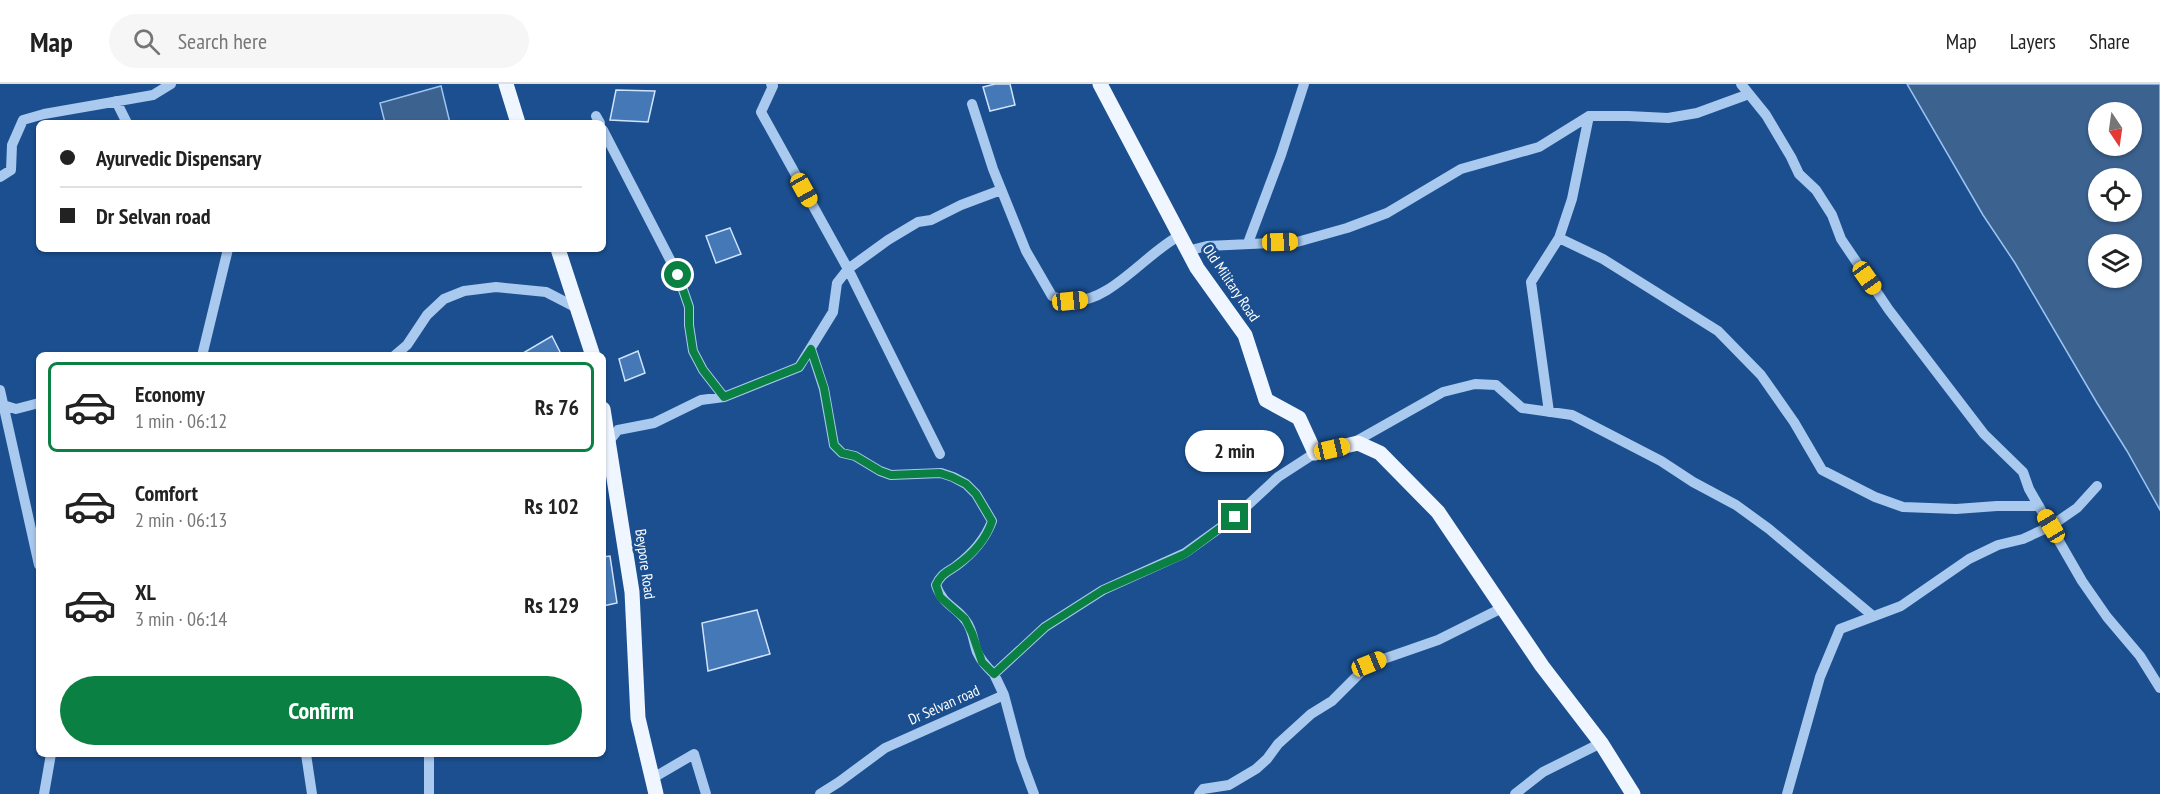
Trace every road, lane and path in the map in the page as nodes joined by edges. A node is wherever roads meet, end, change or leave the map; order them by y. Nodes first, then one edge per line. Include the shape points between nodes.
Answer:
1 (171, 84) edge
2 (506, 84) edge
3 (771, 84) edge
4 (1100, 84) edge
5 (1304, 84) edge
6 (1741, 84) edge
7 (1749, 94) junction
8 (116, 100) junction
9 (972, 104) dead end
10 (1589, 116) junction
11 (126, 120) edge
12 (517, 120) edge
13 (606, 135) edge
14 (0, 177) edge
15 (1001, 190) junction
16 (1179, 236) junction
17 (1559, 238) junction
18 (1248, 243) junction
19 (1187, 251) junction
20 (227, 252) edge
21 (559, 252) edge
22 (848, 268) junction
23 (577, 308) junction
24 (811, 349) junction
25 (203, 352) edge
26 (399, 352) edge
27 (592, 352) edge
28 (0, 390) edge
29 (724, 397) junction
30 (36, 404) edge
31 (3, 405) junction
32 (1549, 412) junction
33 (606, 440) edge
34 (1353, 444) junction
35 (1315, 453) junction
36 (940, 454) dead end
37 (609, 469) edge
38 (2097, 486) dead end
39 (2040, 506) junction
40 (2051, 526) junction
41 (36, 551) edge
42 (1502, 608) junction
43 (1873, 616) junction
44 (994, 674) junction
45 (2160, 688) edge
46 (1004, 695) junction
47 (1601, 743) junction
48 (50, 757) edge
49 (306, 757) edge
50 (429, 757) edge
51 (653, 778) junction
52 (44, 794) edge
53 (312, 794) edge
54 (429, 794) edge
55 (656, 794) edge
56 (706, 794) edge
57 (819, 794) edge
58 (1034, 794) edge
59 (1199, 794) edge
60 (1515, 794) edge
61 (1633, 794) edge
62 (1786, 794) edge

1 - 8 street via 153,95
2 - 12 main road
3 - 22 street via 761,112
4 - 16 main road, Old Military Road
5 - 18 street
6 - 7 street
7 - 10 street via 1697,113 1668,118
7 - 39 street via 1766,115 1799,174 1816,190 1832,215 1841,239 1862,272 1984,434 2023,472
8 - 11 street
8 - 14 street via 23,120 12,145 11,170
9 - 15 street
10 - 17 street via 1572,199
10 - 18 street via 1539,147 1461,169 1387,213 1347,228 1297,242
13 - 29 street via 678,275 689,307 693,351
15 - 16 street via 1026,251 1052,296 1070,301 1097,297 1111,289 1163,244
15 - 22 street via 918,222
16 - 19 main road, Old Military Road
17 - 32 street via 1530,282
17 - 39 street via 1603,259 1718,331 1761,375 1822,470 1903,507
18 - 19 street
19 - 35 main road, Old Military Road via 1245,335 1266,400 1299,418
20 - 25 street
21 - 23 main road
22 - 24 street via 837,283 833,312
22 - 36 street
23 - 26 street via 546,292 496,287 464,291 444,299
23 - 27 main road
24 - 29 street via 799,367
24 - 44 street via 824,388 834,445 842,453 891,475 940,473 952,477 976,494 992,521 987,535 973,552 941,575 936,585 940,597 965,619 982,662
28 - 31 street
29 - 37 street via 701,400 654,423 618,430 610,440
30 - 31 street via 16,409
31 - 41 street
32 - 34 street via 1522,408 1496,385 1475,384 1443,392
32 - 43 street via 1572,416 1611,434 1736,505
33 - 37 main road, Beypore Road
34 - 35 main road
34 - 42 main road via 1380,453 1438,512
35 - 44 street, Dr Selvan road via 1278,477 1235,517 1185,554 1103,590 1045,627
37 - 51 main road, Beypore Road via 632,592 638,718
38 - 40 street via 2077,508
39 - 40 street
40 - 43 street via 1969,559 1901,606
40 - 45 street via 2082,581
42 - 47 main road
42 - 59 street via 1438,640 1369,664 1332,701 1278,744 1256,769 1243,778 1203,789
43 - 62 street via 1840,629 1820,677
44 - 46 street, Dr Selvan road
46 - 57 street, Dr Selvan road via 885,748
46 - 58 street
47 - 60 street via 1543,772
47 - 61 main road
48 - 52 street
49 - 53 street
50 - 54 street
51 - 55 main road, Beypore Road
51 - 56 street via 694,754

